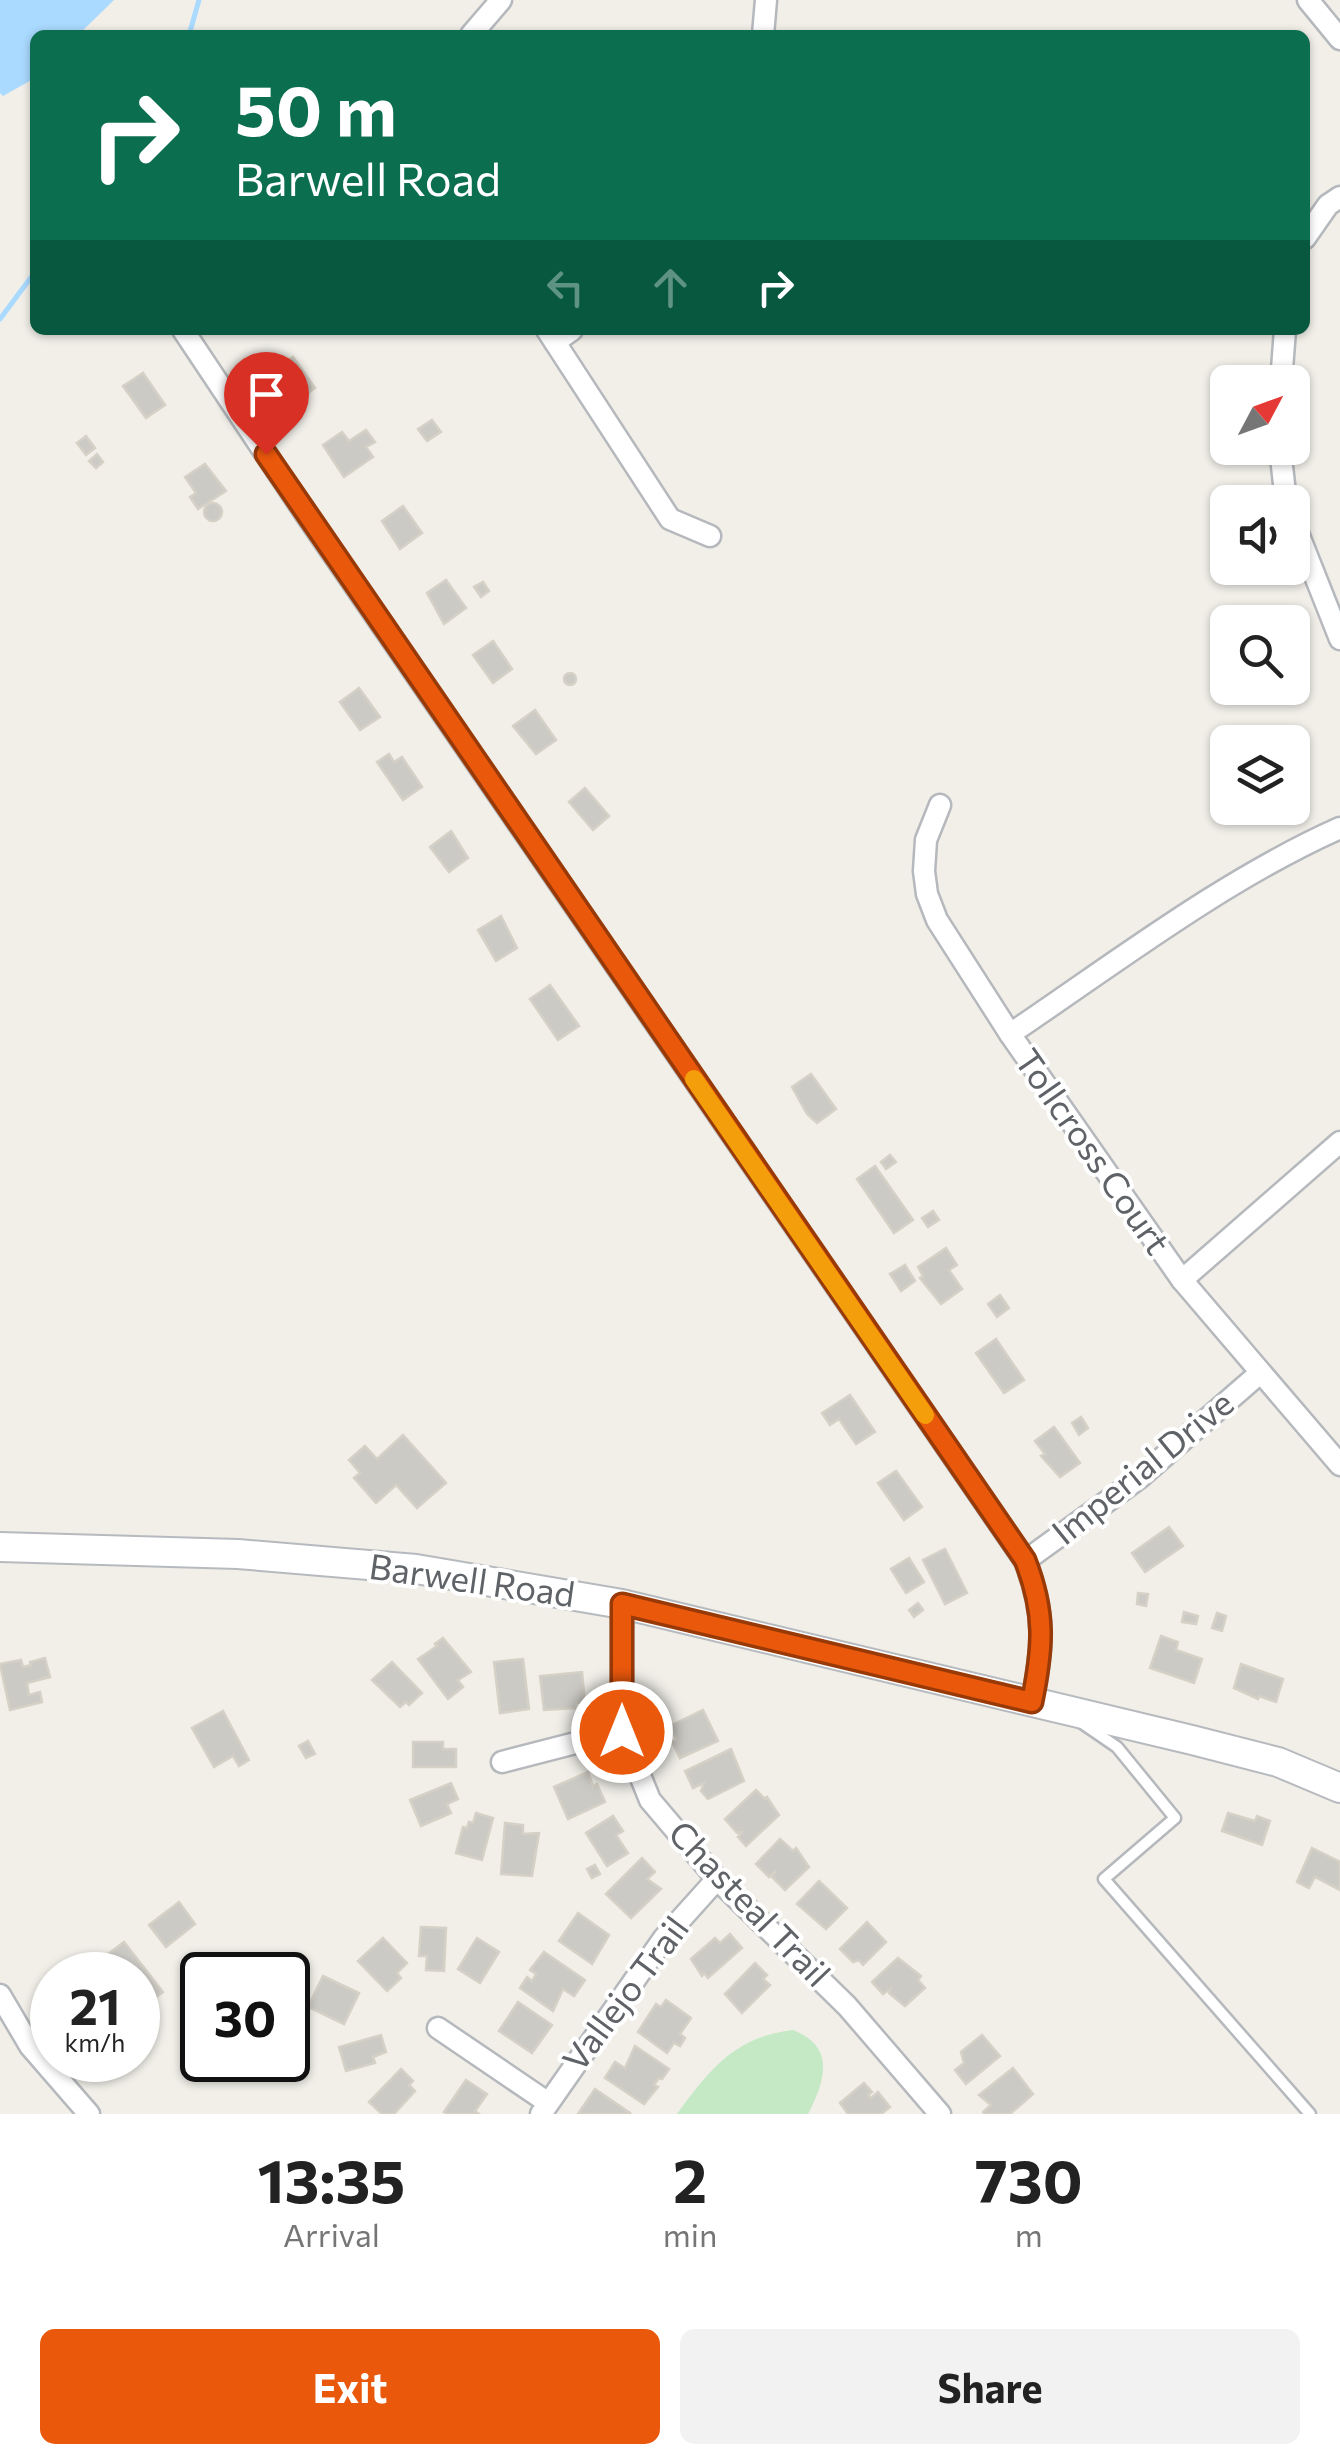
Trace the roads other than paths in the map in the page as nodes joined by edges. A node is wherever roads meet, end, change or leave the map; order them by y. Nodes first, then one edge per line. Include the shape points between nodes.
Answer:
1 (501, 0) edge
2 (766, 0) edge
3 (1308, 0) edge
4 (474, 30) edge
5 (763, 30) edge
6 (1340, 39) edge
7 (1340, 197) edge
8 (1310, 231) edge
9 (186, 335) edge
10 (559, 335) edge
11 (1285, 335) edge
12 (1282, 365) edge
13 (710, 536) dead end
14 (1310, 563) edge
15 (1340, 638) edge
16 (940, 805) dead end
17 (1340, 828) edge
18 (1010, 1034) junction
19 (1340, 1142) edge
20 (1182, 1280) junction
21 (1260, 1374) junction
22 (1340, 1465) edge
23 (0, 1547) edge
24 (1025, 1561) junction
25 (622, 1604) junction
26 (1032, 1702) junction
27 (1064, 1711) junction
28 (622, 1732) junction
29 (502, 1762) dead end
30 (1340, 1788) edge
31 (717, 1879) junction
32 (0, 1995) edge
33 (438, 2028) dead end
34 (544, 2108) edge
35 (90, 2114) edge
36 (940, 2114) edge
37 (1310, 2114) edge

1 - 4 street
2 - 5 street
3 - 6 street
7 - 8 street
9 - 24 street
10 - 13 street via 670,519
11 - 12 street
14 - 15 street
16 - 18 street, Tollcross Court via 926,840 927,894
17 - 18 street via 1302,844 1171,925
18 - 20 street, Tollcross Court
19 - 20 street
20 - 21 street, Tollcross Court
21 - 22 street, Tollcross Court
21 - 24 street, Imperial Drive via 1138,1479
23 - 25 street, Barwell Road via 238,1554 416,1569
24 - 26 street via 1043,1627
25 - 26 street, Barwell Road
25 - 28 street, Chasteal Trail
26 - 27 street, Barwell Road
27 - 30 street, Barwell Road via 1278,1762
27 - 37 lane via 1117,1748 1175,1818 1104,1879
28 - 29 street
28 - 31 street, Chasteal Trail via 650,1800
31 - 34 street, Vallejo Trail via 664,1938
31 - 36 street, Chasteal Trail via 848,2006
32 - 35 street via 30,2046
33 - 34 street

